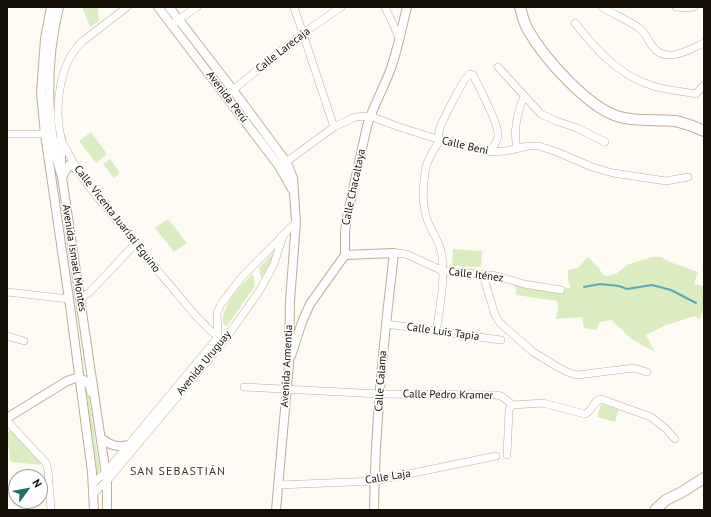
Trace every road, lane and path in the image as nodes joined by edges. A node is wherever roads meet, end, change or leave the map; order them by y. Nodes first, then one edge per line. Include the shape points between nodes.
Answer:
1 (51, 7) edge
2 (59, 7) edge
3 (127, 7) edge
4 (158, 7) edge
5 (169, 7) edge
6 (197, 7) edge
7 (294, 7) edge
8 (341, 7) edge
9 (385, 7) edge
10 (407, 7) edge
11 (520, 7) edge
12 (602, 7) edge
13 (676, 7) edge
14 (694, 7) edge
15 (179, 20) junction
16 (575, 23) dead end
17 (172, 24) junction
18 (302, 34) junction
19 (400, 39) junction
20 (704, 43) edge
21 (498, 67) dead end
22 (704, 85) edge
23 (233, 90) junction
24 (226, 95) junction
25 (524, 97) junction
26 (370, 116) junction
27 (334, 127) junction
28 (704, 131) edge
29 (7, 134) edge
30 (44, 134) junction
31 (61, 139) junction
32 (440, 140) junction
33 (605, 142) dead end
34 (517, 148) junction
35 (490, 152) junction
36 (287, 163) junction
37 (279, 166) junction
38 (75, 168) junction
39 (688, 176) dead end
40 (62, 177) junction
41 (52, 179) junction
42 (293, 190) junction
43 (296, 222) junction
44 (284, 234) junction
45 (135, 244) junction
46 (394, 253) junction
47 (345, 255) junction
48 (443, 271) junction
49 (483, 275) junction
50 (561, 290) dead end
51 (7, 292) edge
52 (80, 298) junction
53 (69, 299) junction
54 (386, 324) junction
55 (436, 332) junction
56 (7, 336) edge
57 (221, 339) junction
58 (501, 340) dead end
59 (24, 341) dead end
60 (289, 364) junction
61 (647, 372) dead end
62 (80, 379) junction
63 (244, 387) dead end
64 (287, 389) junction
65 (380, 394) junction
66 (512, 404) junction
67 (96, 407) junction
68 (7, 418) edge
69 (7, 421) edge
70 (101, 438) junction
71 (675, 439) dead end
72 (131, 446) junction
73 (508, 455) dead end
74 (496, 456) dead end
75 (106, 472) junction
76 (704, 478) edge
77 (107, 481) junction
78 (374, 481) junction
79 (93, 483) junction
80 (279, 485) junction
81 (94, 493) junction
82 (51, 510) edge
83 (94, 510) edge
84 (107, 510) edge
85 (276, 510) edge
86 (374, 510) edge
87 (655, 510) edge

1 - 30 main road, Avenida Ismael Montes via 42,70
2 - 40 main road, Avenida Ismael Montes via 52,41 49,82 57,162
3 - 31 street, Calle Vicenta Juaristi Eguino via 76,47 69,58 58,111
4 - 17 main road, Avenida Perú
5 - 15 main road, Avenida Perú
6 - 15 street
7 - 18 street
8 - 18 street, Calle Larecaja
9 - 19 street
10 - 19 main road, Calle Chacaltaya
11 - 28 highway via 536,43 574,86 597,106 619,117 676,121
12 - 20 street via 642,30 656,50 670,55 679,54
13 - 14 street
15 - 17 street
15 - 23 main road, Avenida Perú
16 - 22 street via 601,53 624,73 650,85 696,94
17 - 24 main road, Avenida Perú
18 - 23 street, Calle Larecaja
18 - 27 street
19 - 26 main road, Calle Chacaltaya
21 - 25 street
23 - 24 street, Calle Larecaja
23 - 36 main road, Avenida Perú
24 - 37 main road, Avenida Perú
25 - 33 street via 547,118 572,126
25 - 34 street via 518,111 515,139
26 - 27 street, Calle Beni via 355,117
26 - 32 street, Calle Beni
26 - 47 main road, Calle Chacaltaya via 347,217
27 - 36 street, Calle Beni
29 - 30 street
30 - 41 main road, Avenida Ismael Montes
31 - 38 street, Calle Vicenta Juaristi Eguino
31 - 40 main road
32 - 35 street, Calle Beni
32 - 35 street via 438,133 441,125 463,82 472,74 498,130
32 - 48 street via 426,166 424,204 427,219 441,248
34 - 35 street, Calle Beni
34 - 39 street, Calle Beni via 546,148 613,173 666,181
36 - 37 street, Calle Beni
36 - 42 main road, Avenida Perú via 293,178
37 - 42 main road, Avenida Perú
38 - 40 main road via 69,165
38 - 45 street, Calle Vicenta Juaristi Eguino
40 - 41 main road
40 - 52 main road, Avenida Ismael Montes
41 - 53 main road, Avenida Ismael Montes
42 - 43 main road, Avenida Perú
43 - 44 street, Avenida Uruguay
43 - 60 main road, Avenida Armentia via 290,301
44 - 57 street, Avenida Uruguay via 274,264 260,290
44 - 57 street, Avenida Uruguay via 241,278 221,304 217,313
45 - 52 street via 89,293
45 - 57 street, Calle Vicenta Juaristi Eguino via 193,312
46 - 47 main road, Calle Iténez
46 - 48 street, Calle Iténez via 406,254
46 - 54 main road, Calle Calama
47 - 60 main road via 310,304
48 - 49 street, Calle Iténez
48 - 55 street
49 - 50 street, Calle Iténez
49 - 61 street via 496,318 533,352 556,366 577,375 634,368
51 - 53 street
52 - 53 main road
52 - 67 main road, Avenida Ismael Montes
53 - 62 main road, Avenida Ismael Montes
54 - 55 street, Calle Luis Tapia
54 - 65 main road, Calle Calama
55 - 58 street, Calle Luis Tapia
56 - 59 street
57 - 72 street, Avenida Uruguay
60 - 64 main road, Avenida Armentia
62 - 67 main road via 88,383 92,402
62 - 68 main road via 67,380
62 - 79 main road, Avenida Ismael Montes
63 - 64 street, Calle Pedro Kramer
64 - 65 street, Calle Pedro Kramer
64 - 80 main road, Avenida Armentia
65 - 66 street, Calle Pedro Kramer via 496,395
65 - 78 main road, Calle Calama
66 - 71 street via 543,402 585,414 590,411 596,400 601,399 652,417
66 - 73 street via 509,410
67 - 70 main road, Avenida Ismael Montes
69 - 82 street via 46,463
70 - 72 main road via 116,447
70 - 75 main road, Avenida Ismael Montes
72 - 75 street, Avenida Uruguay
72 - 77 street, Avenida Uruguay
74 - 78 street, Calle Laja
75 - 77 main road, Avenida Ismael Montes
75 - 79 street, Avenida Uruguay
76 - 87 highway via 666,500
77 - 81 street, Avenida Uruguay
77 - 84 main road, Avenida Ismael Montes
78 - 80 street, Calle Laja
78 - 86 main road, Calle Calama
79 - 81 main road, Avenida Ismael Montes
80 - 85 main road, Avenida Armentia
81 - 83 main road, Avenida Ismael Montes

